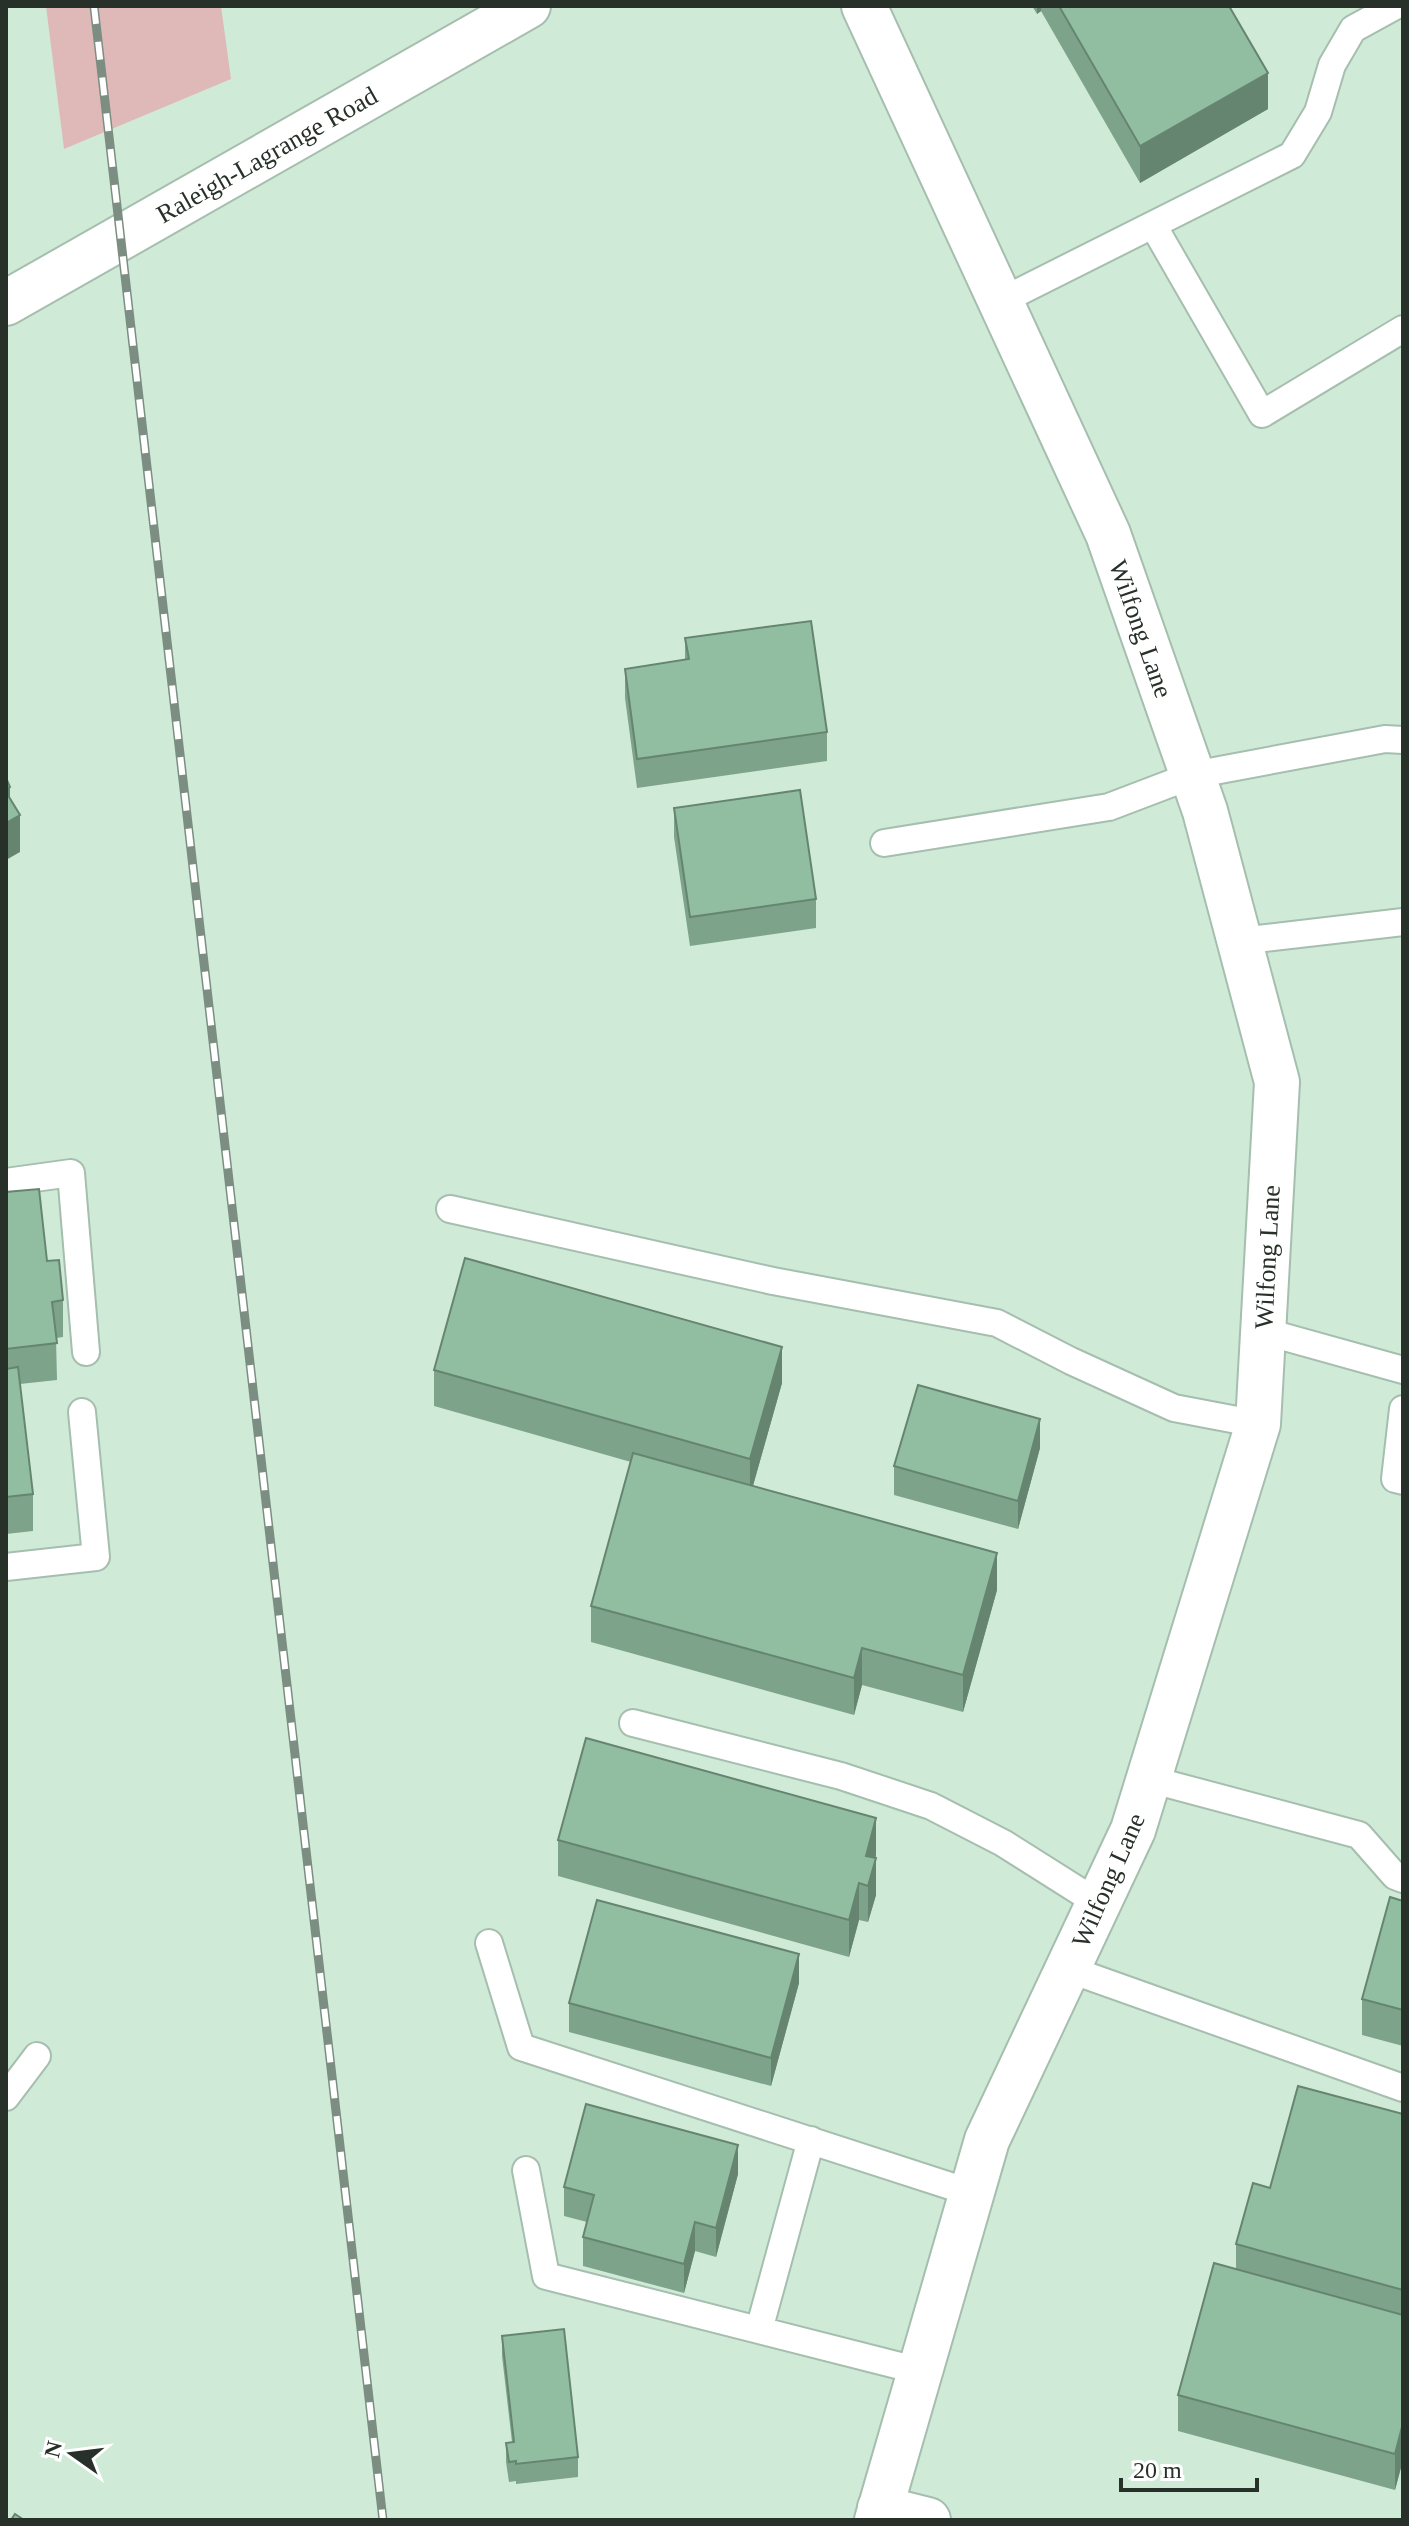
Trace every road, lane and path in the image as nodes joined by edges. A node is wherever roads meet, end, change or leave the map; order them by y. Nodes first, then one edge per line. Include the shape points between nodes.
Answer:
1 (528, 6) edge
2 (864, 6) edge
3 (1395, 6) edge
4 (1153, 225) junction
5 (1001, 301) junction
6 (6, 303) edge
7 (1403, 329) edge
8 (1403, 740) edge
9 (1193, 775) junction
10 (884, 843) dead end
11 (1403, 922) edge
12 (1240, 941) junction
13 (6, 1182) edge
14 (450, 1209) dead end
15 (1263, 1331) junction
16 (86, 1352) dead end
17 (1403, 1370) edge
18 (1403, 1409) edge
19 (82, 1412) dead end
20 (1258, 1424) junction
21 (1403, 1481) edge
22 (6, 1567) edge
23 (633, 1723) dead end
24 (1149, 1779) junction
25 (1403, 1879) edge
26 (1098, 1903) junction
27 (489, 1943) dead end
28 (1068, 1969) junction
29 (37, 2056) dead end
30 (1403, 2088) edge
31 (6, 2097) edge
32 (811, 2140) junction
33 (526, 2170) dead end
34 (972, 2193) junction
35 (759, 2330) junction
36 (920, 2371) junction
37 (878, 2514) edge
38 (928, 2520) edge

1 - 6 street, Raleigh-Lagrange Road
2 - 5 street, Wilfong Lane
3 - 4 lane via 1353,29 1332,65 1318,112 1292,155
4 - 5 lane
4 - 7 lane via 1262,414
5 - 9 street, Wilfong Lane via 1108,534
8 - 9 lane
9 - 10 lane via 1109,807
9 - 12 street, Wilfong Lane
11 - 12 lane
12 - 15 street, Wilfong Lane via 1277,1082
13 - 16 lane via 71,1173
14 - 20 lane via 773,1281 997,1323 1174,1408
15 - 17 lane
15 - 20 street, Wilfong Lane
18 - 21 lane via 1395,1479
19 - 22 lane via 96,1557
20 - 24 street, Wilfong Lane
23 - 26 lane via 841,1776 931,1806 1003,1843
24 - 25 lane via 1359,1835
24 - 26 street, Wilfong Lane via 1133,1830
26 - 28 street, Wilfong Lane
27 - 32 lane via 521,2047
28 - 30 lane
28 - 34 street, Wilfong Lane via 987,2140
29 - 31 lane
32 - 34 lane
32 - 35 lane
33 - 35 lane via 546,2276
34 - 36 street, Wilfong Lane
35 - 36 lane
36 - 37 street, Wilfong Lane
37 - 38 street

